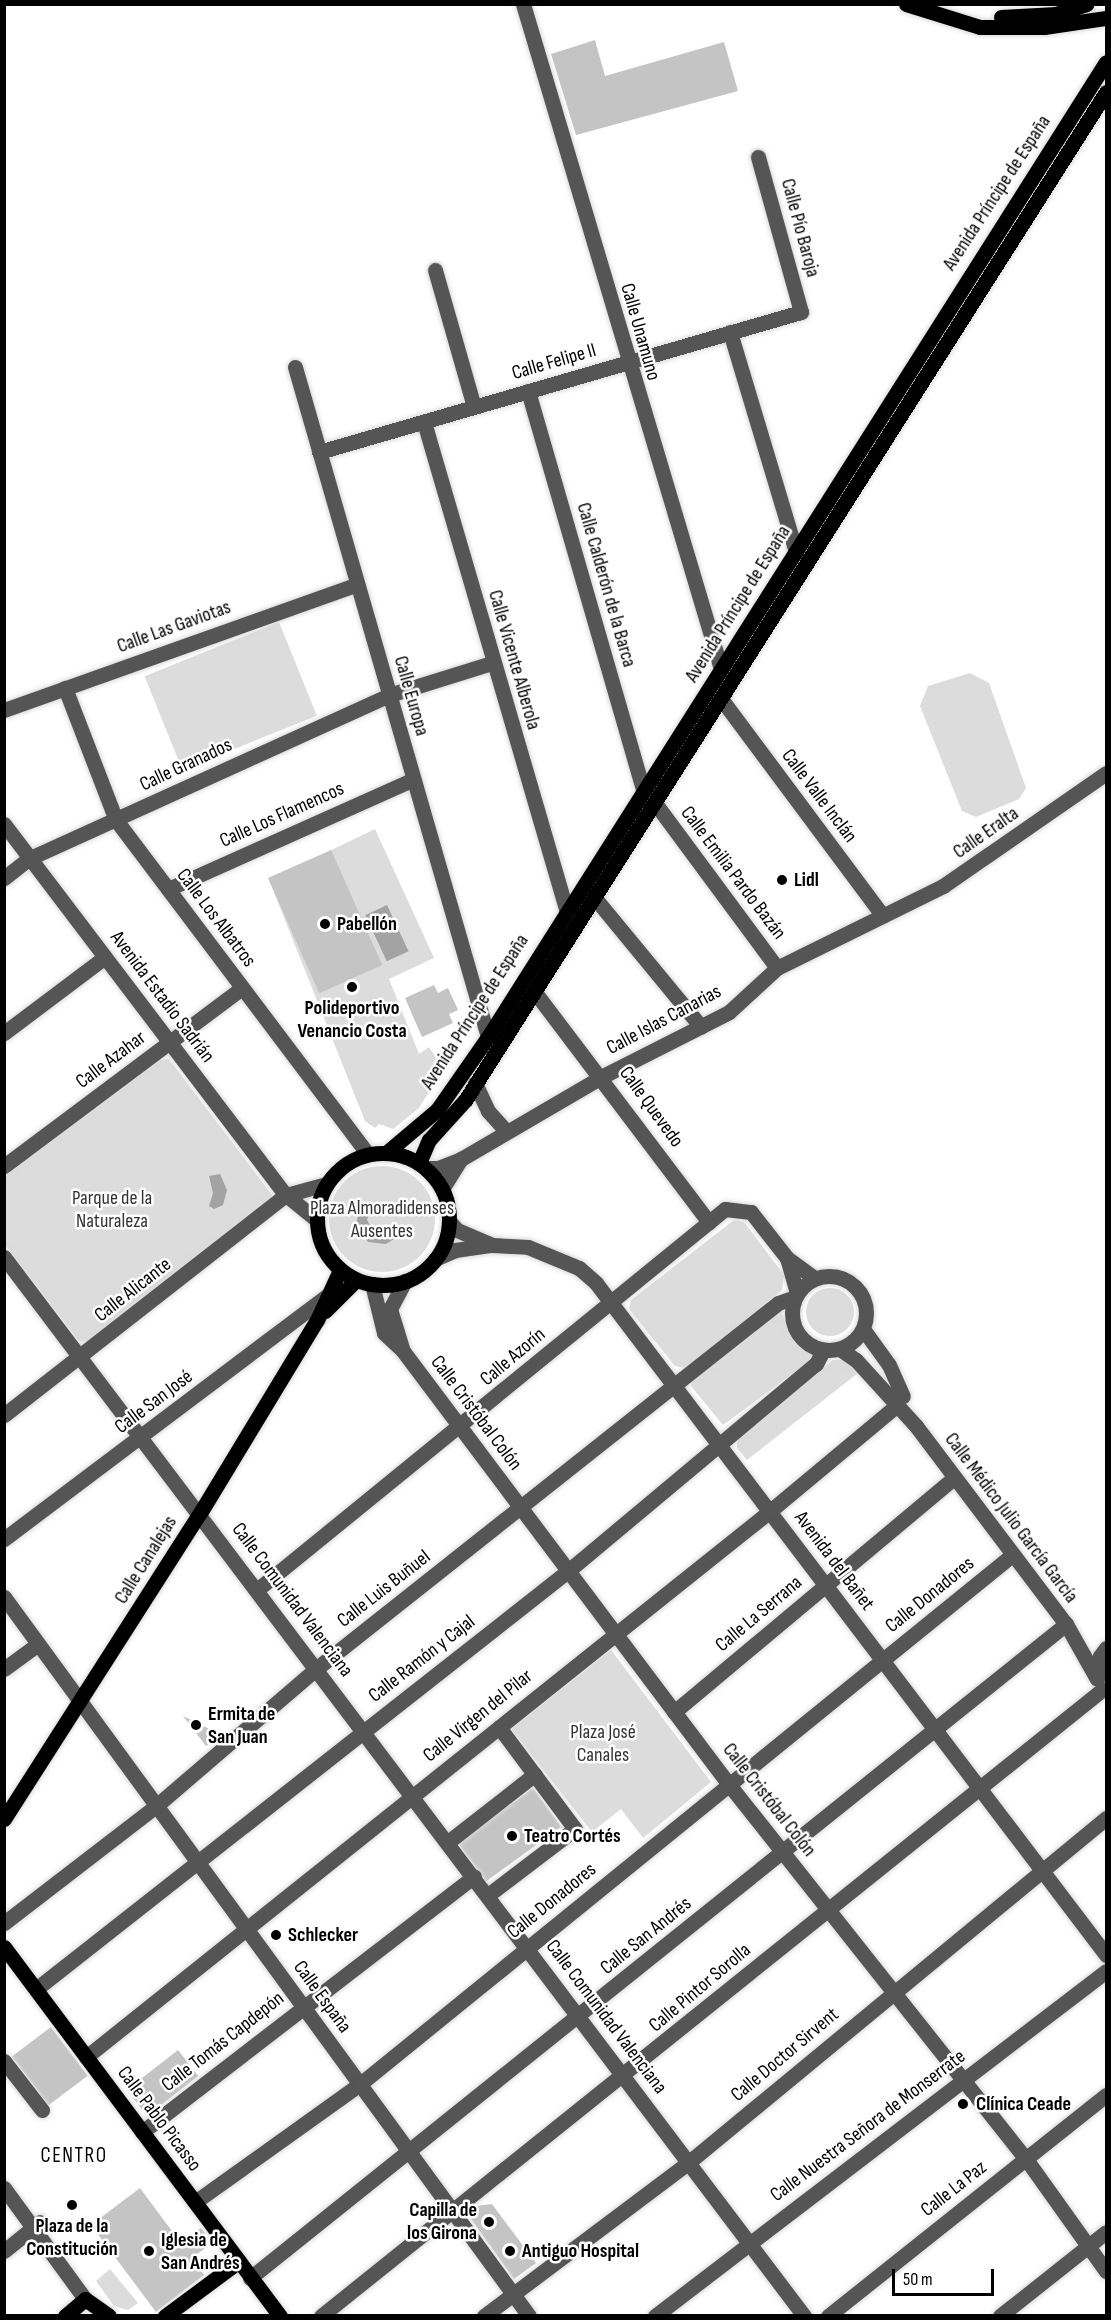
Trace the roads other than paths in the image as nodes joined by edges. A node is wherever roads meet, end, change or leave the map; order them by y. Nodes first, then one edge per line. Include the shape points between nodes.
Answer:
1 (524, 4) edge
2 (906, 4) edge
3 (1086, 4) edge
4 (924, 10) junction
5 (1107, 18) edge
6 (1107, 62) edge
7 (1107, 92) edge
8 (758, 157) dead end
9 (435, 270) dead end
10 (801, 312) joint
11 (730, 332) junction
12 (627, 362) junction
13 (295, 367) dead end
14 (528, 391) junction
15 (474, 407) junction
16 (424, 422) junction
17 (319, 452) junction
18 (796, 552) junction
19 (357, 584) junction
20 (492, 663) junction
21 (721, 669) junction
22 (65, 688) junction
23 (389, 696) junction
24 (722, 700) junction
25 (4, 710) edge
26 (1107, 773) edge
27 (412, 780) junction
28 (643, 790) junction
29 (654, 803) junction
30 (116, 820) junction
31 (4, 824) edge
32 (30, 858) junction
33 (4, 878) edge
34 (168, 889) junction
35 (594, 897) junction
36 (566, 909) junction
37 (883, 916) junction
38 (105, 957) junction
39 (777, 969) junction
40 (242, 988) junction
41 (534, 991) junction
42 (701, 1027) junction
43 (4, 1033) edge
44 (488, 1036) junction
45 (170, 1042) junction
46 (603, 1076) junction
47 (475, 1083) junction
48 (505, 1130) junction
49 (386, 1153) junction
50 (368, 1154) junction
51 (461, 1159) junction
52 (4, 1166) edge
53 (422, 1166) junction
54 (326, 1184) junction
55 (442, 1189) junction
56 (286, 1195) junction
57 (316, 1219) junction
58 (449, 1221) junction
59 (709, 1222) junction
60 (492, 1245) junction
61 (4, 1257) edge
62 (787, 1258) junction
63 (435, 1259) junction
64 (340, 1270) junction
65 (11, 1277) edge
66 (815, 1278) junction
67 (356, 1280) junction
68 (405, 1281) junction
69 (372, 1284) junction
70 (796, 1295) junction
71 (327, 1296) junction
72 (613, 1302) junction
73 (316, 1320) junction
74 (863, 1329) junction
75 (840, 1349) junction
76 (823, 1350) junction
77 (403, 1351) junction
78 (81, 1358) junction
79 (675, 1385) junction
80 (899, 1389) junction
81 (896, 1406) junction
82 (4, 1414) edge
83 (916, 1426) junction
84 (460, 1428) junction
85 (142, 1437) junction
86 (719, 1443) junction
87 (954, 1478) junction
88 (521, 1508) junction
89 (770, 1511) junction
90 (200, 1513) junction
91 (4, 1539) edge
92 (1012, 1555) junction
93 (568, 1570) junction
94 (827, 1586) junction
95 (258, 1589) junction
96 (4, 1597) edge
97 (1070, 1630) junction
98 (614, 1632) junction
99 (38, 1644) junction
100 (1107, 1648) edge
101 (883, 1660) junction
102 (317, 1668) junction
103 (4, 1669) edge
104 (1102, 1687) edge
105 (81, 1703) junction
106 (674, 1712) junction
107 (499, 1727) junction
108 (365, 1731) junction
109 (936, 1731) junction
110 (535, 1774) junction
111 (729, 1785) junction
112 (979, 1787) junction
113 (412, 1796) junction
114 (156, 1806) junction
115 (1107, 1818) edge
116 (4, 1819) edge
117 (448, 1842) junction
118 (784, 1853) junction
119 (198, 1863) junction
120 (1042, 1870) junction
121 (474, 1876) junction
122 (488, 1895) junction
123 (828, 1908) junction
124 (4, 1923) edge
125 (247, 1930) junction
126 (4, 1947) edge
127 (528, 1948) junction
128 (1107, 1955) edge
129 (1107, 1971) edge
130 (36, 1989) junction
131 (894, 1992) junction
132 (303, 2006) junction
133 (579, 2016) junction
134 (86, 2057) junction
135 (4, 2061) edge
136 (625, 2077) junction
137 (963, 2080) junction
138 (360, 2084) junction
139 (1107, 2096) edge
140 (42, 2110) dead end
141 (142, 2132) junction
142 (409, 2151) junction
143 (1026, 2159) junction
144 (689, 2162) junction
145 (4, 2188) edge
146 (195, 2202) junction
147 (454, 2213) junction
148 (37, 2225) junction
149 (1107, 2232) edge
150 (750, 2243) junction
151 (1088, 2247) junction
152 (4, 2251) edge
153 (239, 2261) junction
154 (1107, 2271) edge
155 (250, 2278) junction
156 (513, 2293) junction
157 (85, 2299) junction
158 (64, 2316) edge
159 (109, 2316) edge
160 (165, 2316) edge
161 (280, 2316) edge
162 (321, 2316) edge
163 (484, 2316) edge
164 (529, 2316) edge
165 (655, 2316) edge
166 (804, 2316) edge
167 (828, 2316) edge
168 (1000, 2316) edge

1 - 12 street, Calle Unamuno
2 - 4 main road
3 - 4 main road via 1056,15 1016,17
4 - 5 main road via 980,27 1044,27
6 - 18 main road, Avenida Príncipe de España
7 - 24 main road, Avenida Príncipe de España
8 - 10 street, Calle Pío Baroja
9 - 15 street
10 - 11 street, Calle Felipe II
11 - 12 street, Calle Felipe II
11 - 18 street
12 - 14 street, Calle Felipe II
12 - 21 street, Calle Unamuno
13 - 17 street, Calle Europa
14 - 15 street, Calle Felipe II
14 - 28 street, Calle Calderón de la Barca
15 - 16 street, Calle Felipe II
16 - 17 street, Calle Felipe II
16 - 20 street, Calle Vicente Alberola
17 - 19 street, Calle Europa
18 - 21 main road, Avenida Príncipe de España
19 - 22 street, Calle Las Gaviotas
19 - 23 street, Calle Europa
20 - 23 street, Calle Granados
20 - 36 street, Calle Vicente Alberola
21 - 28 main road, Avenida Príncipe de España
22 - 25 street, Calle Las Gaviotas
22 - 30 street, Calle Los Albatros
23 - 27 street, Calle Europa
23 - 30 street, Calle Granados
24 - 29 main road, Avenida Príncipe de España
24 - 37 street, Calle Valle Inclán
26 - 37 street, Calle Eralta via 977,866
27 - 34 street, Calle Los Flamencos
27 - 44 street, Calle Europa
28 - 36 main road, Avenida Príncipe de España
29 - 35 main road, Avenida Príncipe de España
29 - 39 street, Calle Emilia Pardo Bazán
30 - 32 street, Calle Granados
30 - 34 street, Calle Los Albatros
31 - 32 street, Avenida Estadio Sadrián
32 - 33 street, Calle Granados
32 - 38 street, Avenida Estadio Sadrián
34 - 40 street, Calle Los Albatros
35 - 41 main road, Avenida Príncipe de España
35 - 42 street
36 - 44 main road, Avenida Príncipe de España
37 - 39 street, Calle Islas Canarias
38 - 43 street
38 - 45 street, Avenida Estadio Sadrián
39 - 42 street, Calle Islas Canarias via 752,995
40 - 45 street, Calle Azahar
40 - 50 street, Calle Los Albatros
41 - 46 street, Calle Quevedo
41 - 47 main road, Avenida Príncipe de España
42 - 46 street, Calle Islas Canarias
44 - 49 main road, Avenida Príncipe de España via 437,1110
45 - 52 street, Calle Azahar
45 - 56 street, Avenida Estadio Sadrián
46 - 48 street, Calle Islas Canarias
46 - 59 street, Calle Quevedo
47 - 48 street via 488,1112
47 - 53 main road, Avenida Príncipe de España via 429,1140
48 - 51 street, Calle Islas Canarias
49 - 50 main road
49 - 53 main road
50 - 54 main road via 344,1165
51 - 53 street, Calle Islas Canarias via 438,1168
51 - 55 street, Calle Islas Canarias
53 - 55 main road
54 - 56 street
54 - 57 main road
55 - 58 main road
56 - 57 street, Avenida Estadio Sadrián
56 - 78 street, Calle Alicante
57 - 64 main road via 323,1247
58 - 60 street, Avenida del Bañet via 457,1230
58 - 63 main road
59 - 62 street, Calle Azorín via 725,1209 740,1207 751,1212
59 - 72 street, Calle Azorín
60 - 63 street, Avenida del Bañet via 456,1250
60 - 72 street, Avenida del Bañet via 545,1251 579,1268
61 - 65 street, Calle Comunidad Valenciana
62 - 66 street
62 - 70 street
63 - 68 main road
64 - 67 main road
64 - 71 main road, Calle Canalejas
65 - 78 street, Calle Comunidad Valenciana
66 - 70 street
66 - 74 street via 841,1277 856,1287 866,1304
67 - 69 main road
67 - 73 main road, Calle Canalejas
68 - 69 main road
68 - 77 street, Calle Cristóbal Colón via 390,1309
69 - 77 street, Calle Cristóbal Colón via 380,1327
70 - 76 street via 796,1330
70 - 79 street, Calle Luis Buñuel via 778,1303
71 - 73 main road, Calle Canalejas
71 - 85 street, Calle San José
72 - 79 street, Avenida del Bañet
72 - 84 street, Calle Azorín
73 - 90 main road, Calle Canalejas
74 - 75 street
74 - 80 street, Calle Médico Julio García García
75 - 76 street
75 - 81 street, Calle Médico Julio García García via 856,1360
76 - 86 street, Calle Ramón y Cajal via 816,1364
77 - 84 street, Calle Cristóbal Colón
78 - 82 street, Calle Alicante
78 - 85 street, Calle Comunidad Valenciana
79 - 86 street, Avenida del Bañet
79 - 88 street, Calle Luis Buñuel
80 - 81 street
80 - 83 street, Calle Médico Julio García García
81 - 83 street, Calle Médico Julio García García
81 - 89 street, Calle Virgen del Pilar
83 - 87 street, Calle Médico Julio García García
84 - 88 street, Calle Cristóbal Colón
84 - 95 street, Calle Azorín
85 - 90 street, Calle Comunidad Valenciana
85 - 91 street, Calle San José
86 - 89 street, Avenida del Bañet
86 - 93 street, Calle Ramón y Cajal
87 - 92 street, Calle Médico Julio García García
87 - 94 street, Calle La Serrana
88 - 93 street, Calle Cristóbal Colón
88 - 102 street, Calle Luis Buñuel
89 - 94 street, Avenida del Bañet
89 - 98 street, Calle Virgen del Pilar
90 - 95 street, Calle Comunidad Valenciana
90 - 105 main road, Calle Canalejas
92 - 97 street, Calle Médico Julio García García
92 - 101 street, Calle Donadores
93 - 98 street, Calle Cristóbal Colón
93 - 108 street, Calle Ramón y Cajal
94 - 101 street, Avenida del Bañet
94 - 106 street, Calle La Serrana
95 - 102 street, Calle Comunidad Valenciana
96 - 99 street, Calle España
97 - 100 street, Calle Médico Julio García García via 1090,1648
97 - 104 street, Calle Médico Julio García García
97 - 109 street, Calle San Andrés
98 - 106 street, Calle Cristóbal Colón
98 - 107 street, Calle Virgen del Pilar
99 - 103 street
99 - 105 street, Calle España
100 - 104 street via 1100,1656
101 - 109 street, Avenida del Bañet
101 - 111 street, Calle Donadores
102 - 108 street, Calle Comunidad Valenciana
102 - 114 street, Calle Luis Buñuel
104 - 112 street, Calle Pintor Sorolla
105 - 114 street, Calle España
105 - 116 main road, Calle Canalejas
106 - 111 street, Calle Cristóbal Colón
107 - 110 street
107 - 113 street, Calle Virgen del Pilar
108 - 113 street, Calle Comunidad Valenciana
108 - 119 street, Calle Ramón y Cajal
109 - 112 street, Avenida del Bañet
109 - 118 street, Calle San Andrés
110 - 117 street
110 - 122 street via 574,1828
111 - 118 street, Calle Cristóbal Colón
111 - 127 street, Calle Donadores
112 - 120 street, Avenida del Bañet
112 - 123 street, Calle Pintor Sorolla
113 - 117 street, Calle Comunidad Valenciana
113 - 125 street, Calle Virgen del Pilar
114 - 119 street, Calle España
114 - 124 street, Calle Luis Buñuel
115 - 120 street, Calle Doctor Sirvent
117 - 121 street, Calle Comunidad Valenciana
118 - 123 street, Calle Cristóbal Colón
118 - 133 street, Calle San Andrés
119 - 125 street, Calle España
119 - 130 street, Calle Ramón y Cajal
120 - 128 street, Avenida del Bañet
120 - 131 street, Calle Doctor Sirvent
121 - 122 street, Calle Comunidad Valenciana
121 - 132 street, Calle Tomás Capdepón
122 - 127 street, Calle Comunidad Valenciana
123 - 131 street, Calle Cristóbal Colón
123 - 136 street, Calle Pintor Sorolla
125 - 132 street, Calle España
125 - 134 street, Calle Virgen del Pilar
126 - 130 main road, Calle Pablo Picasso
127 - 133 street, Calle Comunidad Valenciana
127 - 138 street, Calle Donadores
129 - 137 street, Calle Nuestra Señora de Monserrate
130 - 134 main road, Calle Pablo Picasso
131 - 137 street, Calle Cristóbal Colón
131 - 144 street, Calle Doctor Sirvent
132 - 138 street, Calle España
132 - 141 street, Calle Tomás Capdepón
133 - 136 street, Calle Comunidad Valenciana
133 - 142 street, Calle San Andrés
134 - 141 main road, Calle Pablo Picasso
135 - 140 street
136 - 144 street, Calle Comunidad Valenciana
136 - 147 street, Calle Pintor Sorolla
137 - 143 street, Calle Cristóbal Colón
137 - 150 street, Calle Nuestra Señora de Monserrate
138 - 142 street, Calle España
138 - 146 street, Calle Donadores
139 - 143 street, Calle La Paz
141 - 146 main road, Calle Pablo Picasso
142 - 147 street, Calle España
142 - 155 street, Calle San Andrés
143 - 151 street, Calle Cristóbal Colón
143 - 167 street, Calle La Paz
144 - 150 street, Calle Comunidad Valenciana
144 - 156 street, Calle Doctor Sirvent
145 - 148 street
146 - 153 main road, Calle Pablo Picasso
147 - 156 street, Calle España
147 - 162 street, Calle Pintor Sorolla
148 - 152 street
148 - 157 street
149 - 151 street
150 - 165 street, Calle Nuestra Señora de Monserrate
150 - 166 street, Calle Comunidad Valenciana
151 - 154 street, Calle Cristóbal Colón
151 - 168 street
153 - 155 main road, Calle Pablo Picasso
153 - 160 main road
155 - 161 main road, Calle Pablo Picasso
156 - 163 street, Calle Doctor Sirvent
156 - 164 street, Calle España
157 - 158 main road
157 - 159 main road

